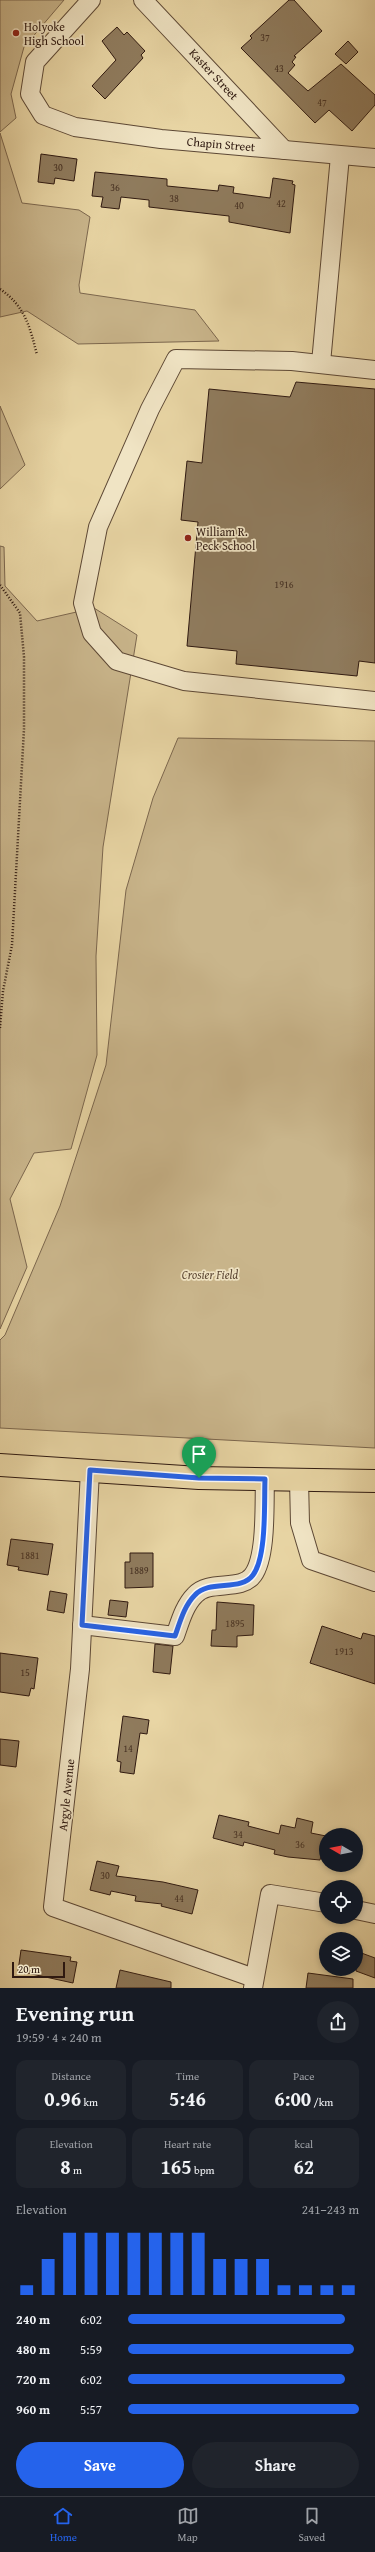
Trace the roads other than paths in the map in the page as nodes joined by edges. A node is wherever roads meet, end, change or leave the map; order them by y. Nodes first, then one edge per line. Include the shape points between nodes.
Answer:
1 (91, 0) edge
2 (143, 0) edge
3 (284, 150) junction
4 (340, 156) junction
5 (375, 158) edge
6 (321, 363) junction
7 (375, 370) edge
8 (375, 701) edge
9 (0, 1465) edge
10 (90, 1470) junction
11 (265, 1479) junction
12 (299, 1480) junction
13 (375, 1481) edge
14 (375, 1582) edge
15 (82, 1625) junction
16 (319, 1902) edge
17 (363, 1911) edge
18 (375, 1914) edge
19 (253, 1983) edge

1 - 3 street, Chapin Street via 35,62 30,94 43,115 68,124 161,139
2 - 3 street, Kaster Street
3 - 4 street, Chapin Street
4 - 5 street, Chapin Street
4 - 6 street
6 - 7 street
6 - 8 street via 176,360 150,409 98,527 83,603 92,633 117,661 184,681
9 - 10 main road
10 - 11 main road via 199,1478
10 - 15 street, Argyle Avenue
11 - 12 main road
11 - 15 street via 262,1546 253,1576 243,1582 209,1586 196,1593 187,1605 175,1636
12 - 13 main road
12 - 14 street via 300,1523 311,1560
15 - 19 street, Argyle Avenue via 80,1669 53,1907
16 - 19 street via 270,1894
17 - 18 street

